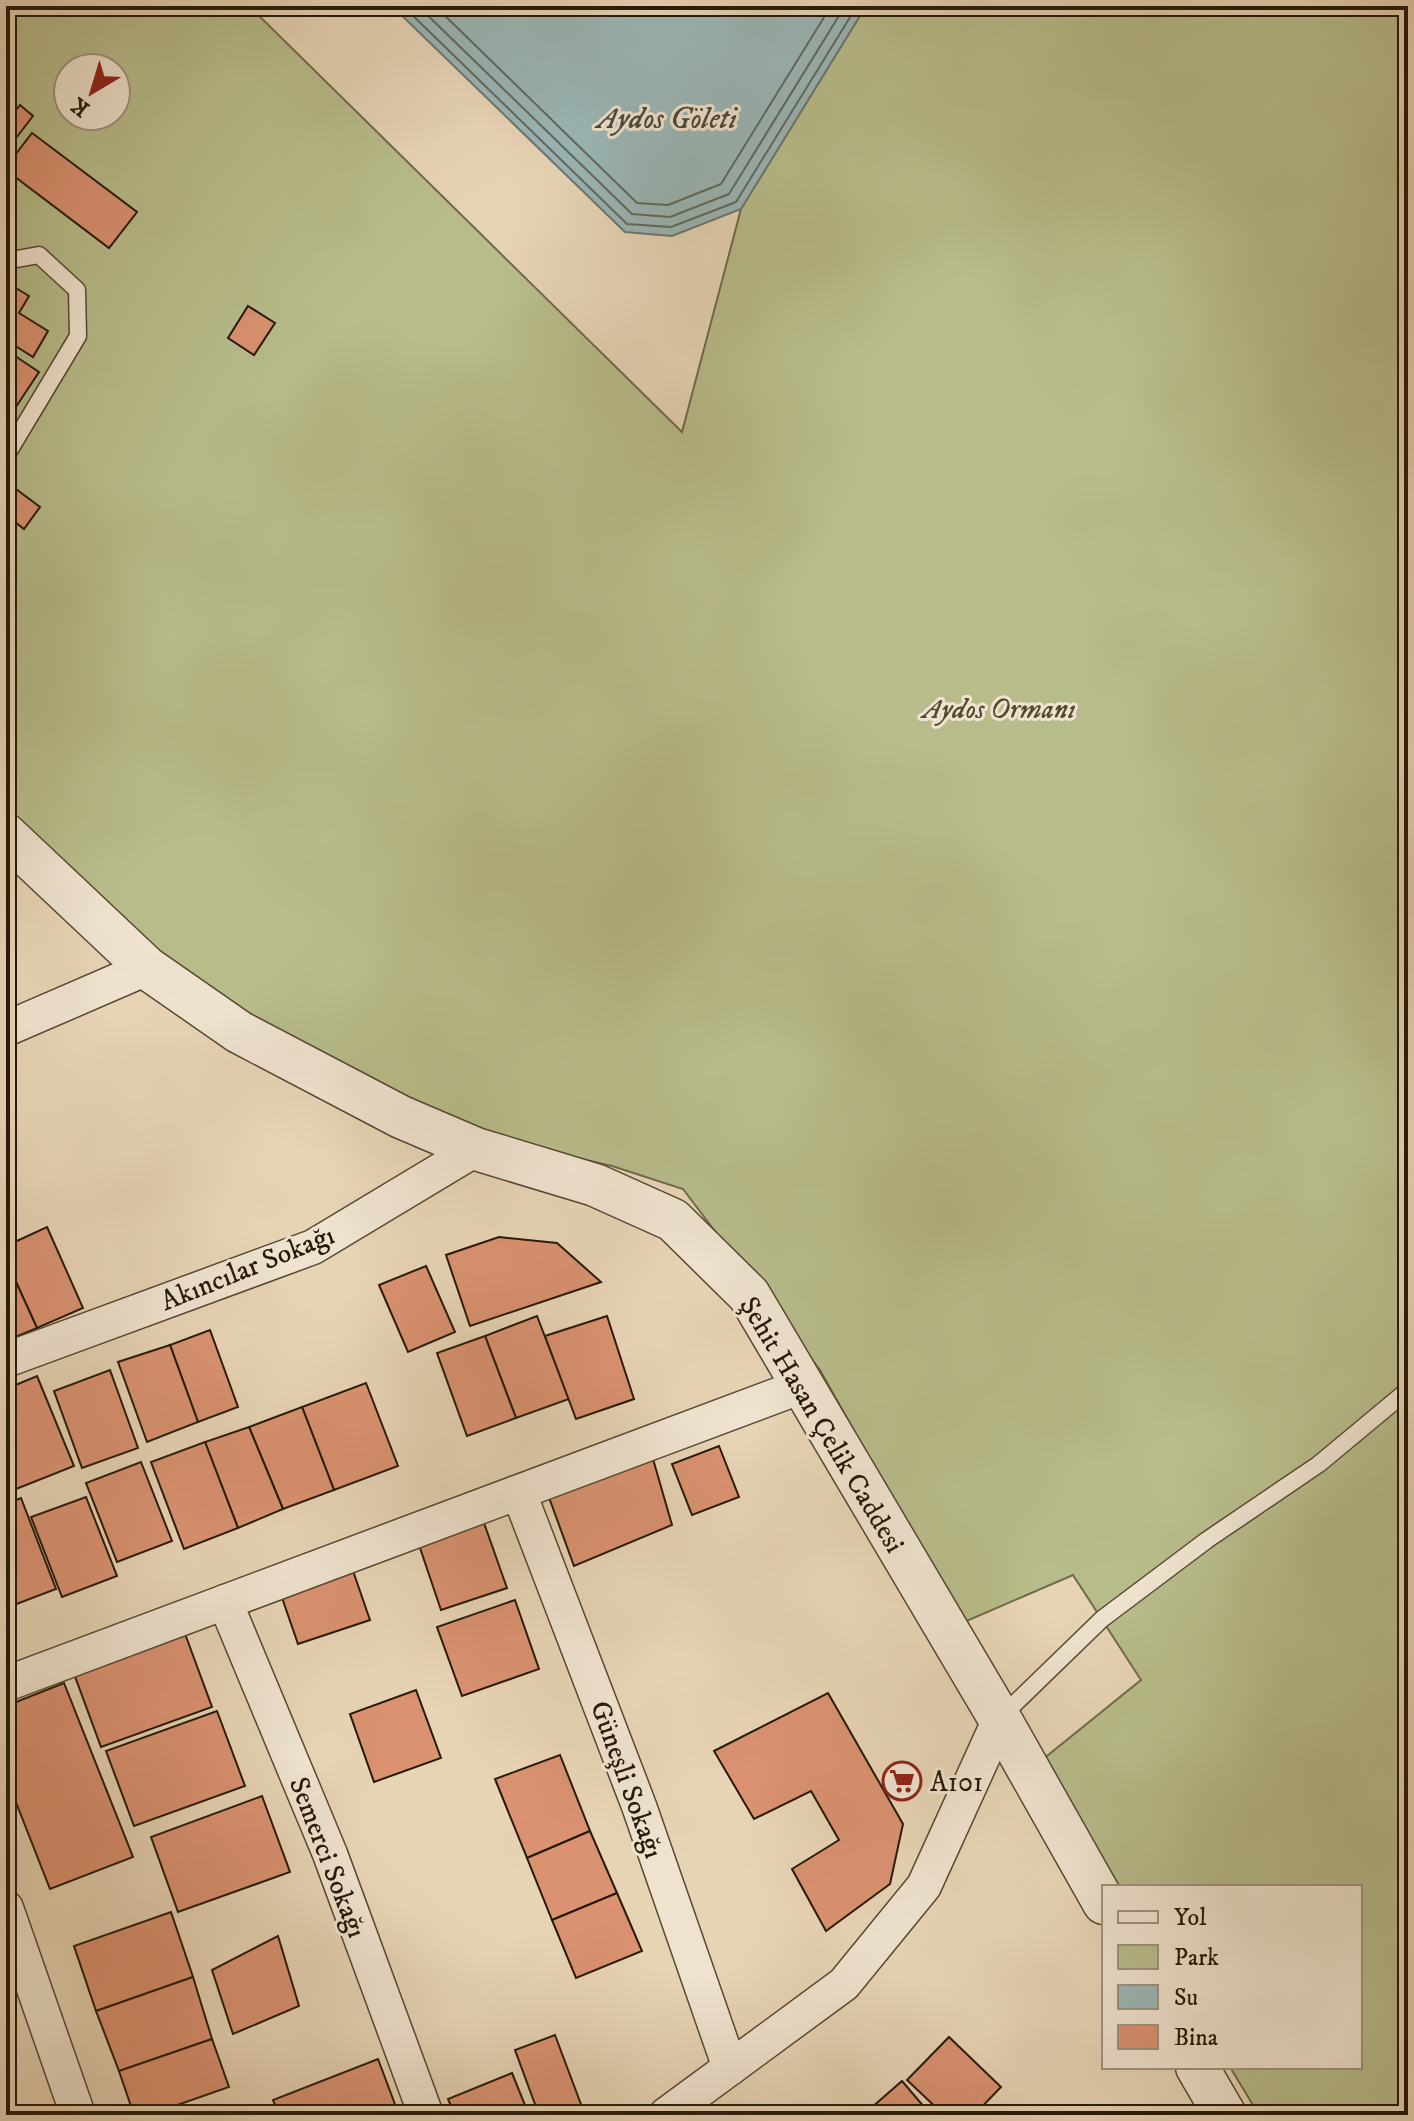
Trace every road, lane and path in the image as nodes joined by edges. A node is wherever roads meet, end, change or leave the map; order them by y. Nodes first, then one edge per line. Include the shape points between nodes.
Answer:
1 (6, 261) edge
2 (6, 456) edge
3 (6, 835) edge
4 (147, 968) junction
5 (6, 1029) edge
6 (476, 1149) junction
7 (6, 1360) edge
8 (802, 1386) junction
9 (1408, 1390) edge
10 (519, 1493) junction
11 (225, 1602) junction
12 (6, 1684) edge
13 (1000, 1719) junction
14 (1102, 1899) edge
15 (6, 1908) edge
16 (730, 2068) junction
17 (1198, 2069) edge
18 (682, 2111) edge
19 (78, 2115) edge
20 (426, 2115) edge
21 (1225, 2115) edge

1 - 2 lane via 39,255 77,290 78,336
3 - 4 street, Şehit Hasan Çelik Caddesi
4 - 5 street
4 - 6 street, Şehit Hasan Çelik Caddesi via 239,1032 401,1117
6 - 7 street, Akıncılar Sokağı via 313,1247
6 - 8 street, Şehit Hasan Çelik Caddesi via 595,1185 673,1220 749,1295
8 - 10 street
8 - 13 street, Şehit Hasan Çelik Caddesi
9 - 13 lane via 1319,1464 1102,1619
10 - 11 street
10 - 16 street, Güneşli Sokağı via 639,1806
11 - 12 street
11 - 20 street, Semerci Sokağı via 330,1854
13 - 14 street, Şehit Hasan Çelik Caddesi
13 - 16 street via 924,1886 844,1984
15 - 19 street
16 - 18 street
17 - 21 street

